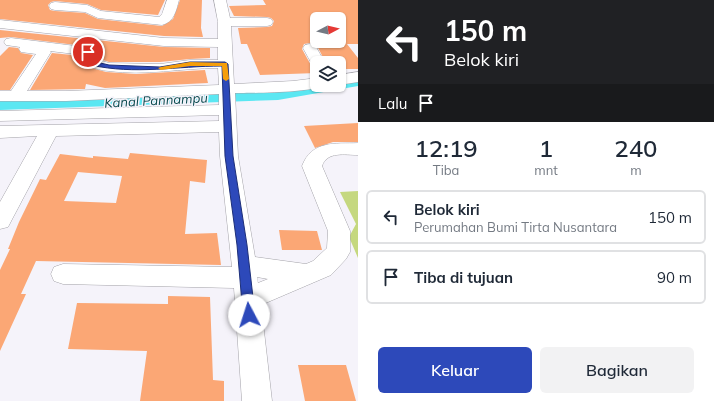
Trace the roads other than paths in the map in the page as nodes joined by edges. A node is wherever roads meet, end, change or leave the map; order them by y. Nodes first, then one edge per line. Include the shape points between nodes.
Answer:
1 (173, 0) edge
2 (220, 0) edge
3 (75, 3) edge
4 (55, 6) dead end
5 (224, 22) junction
6 (267, 22) dead end
7 (0, 24) edge
8 (225, 43) junction
9 (6, 46) edge
10 (310, 48) dead end
11 (314, 56) edge
12 (221, 63) junction
13 (310, 77) edge
14 (358, 77) edge
15 (346, 79) edge
16 (310, 84) edge
17 (0, 96) edge
18 (16, 96) junction
19 (227, 104) junction
20 (0, 116) edge
21 (50, 130) junction
22 (0, 132) edge
23 (358, 149) edge
24 (0, 221) edge
25 (63, 274) dead end
26 (306, 274) junction
27 (245, 281) junction
28 (256, 401) edge

1 - 3 street via 168,16 162,21 98,14
2 - 5 street
3 - 4 street
5 - 6 street
5 - 8 street
7 - 8 street via 164,42
8 - 12 street
9 - 12 street via 87,51 93,63 109,67 160,68
9 - 18 street via 44,52
10 - 11 street
12 - 13 street via 236,62 240,73 251,81
12 - 19 street
14 - 15 street
16 - 19 street via 276,87
17 - 18 street
18 - 19 street
19 - 20 street
19 - 21 street
19 - 27 street via 229,156
21 - 22 street
21 - 24 street
23 - 26 street via 326,151 318,154 313,160 312,166 339,231 338,252 322,268
25 - 27 street
26 - 27 street
26 - 27 street
27 - 28 street

